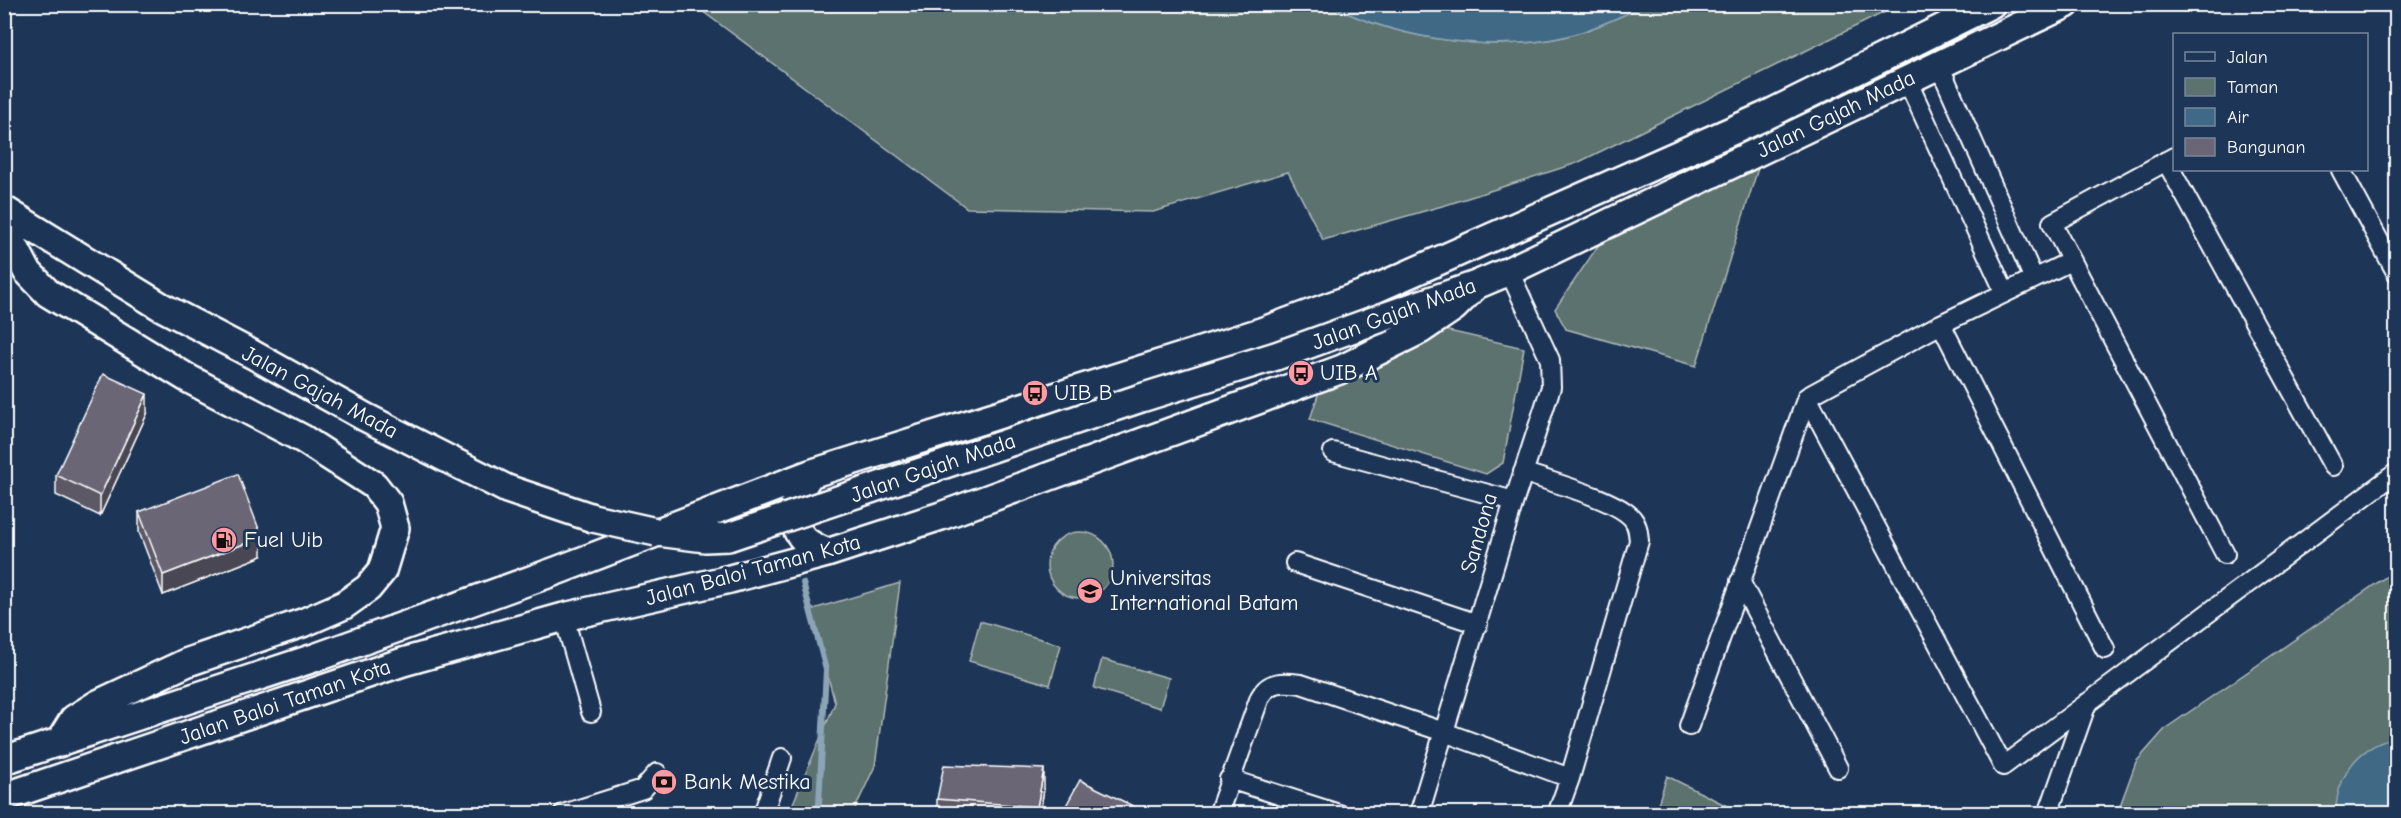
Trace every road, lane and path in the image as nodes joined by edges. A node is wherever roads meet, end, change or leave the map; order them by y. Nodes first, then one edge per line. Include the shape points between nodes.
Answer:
1 (1991, 4) edge
2 (2066, 4) edge
3 (1939, 64) junction
4 (1907, 80) junction
5 (2170, 159) edge
6 (2176, 171) edge
7 (2342, 171) edge
8 (4, 210) edge
9 (4, 216) edge
10 (2071, 261) junction
11 (1509, 271) junction
12 (2397, 272) edge
13 (2034, 279) junction
14 (1476, 285) junction
15 (2005, 293) junction
16 (1941, 324) junction
17 (1807, 397) junction
18 (1333, 452) dead end
19 (2333, 466) dead end
20 (1523, 472) junction
21 (2397, 473) edge
22 (810, 474) junction
23 (1514, 501) junction
24 (654, 532) joint
25 (827, 553) junction
26 (2225, 554) dead end
27 (1295, 563) dead end
28 (1740, 580) junction
29 (564, 617) junction
30 (1478, 624) junction
31 (2105, 649) dead end
32 (2087, 703) junction
33 (591, 712) dead end
34 (1689, 726) dead end
35 (1444, 732) junction
36 (59, 743) junction
37 (782, 758) dead end
38 (4, 760) edge
39 (1838, 768) dead end
40 (657, 773) dead end
41 (1570, 778) junction
42 (1229, 779) junction
43 (4, 797) edge
44 (563, 813) edge
45 (763, 813) edge
46 (1218, 813) edge
47 (1339, 813) edge
48 (1419, 813) edge
49 (1557, 813) edge
50 (2048, 813) edge

1 - 22 highway, Jalan Gajah Mada via 1763,117 1366,292 1261,332
2 - 3 highway, Jalan Gajah Mada
3 - 4 highway, Jalan Gajah Mada
3 - 13 street
4 - 11 highway, Jalan Gajah Mada
4 - 15 street
5 - 10 street via 2052,223
6 - 19 street
7 - 12 street
8 - 14 highway, Jalan Gajah Mada, bridge via 160,306 507,489 593,518 705,538 751,530 1276,356
9 - 36 highway via 27,271 48,293 189,379 303,439 375,485 388,503 395,528 382,571 368,588 345,605 188,662 104,701 74,719
10 - 13 street
10 - 26 street
11 - 14 highway, Jalan Gajah Mada
11 - 20 street, Sandona via 1550,360 1551,387
13 - 15 street
14 - 25 highway, Jalan Baloi Taman Kota via 1454,307 1420,330 1342,369 1077,468
15 - 16 street
16 - 17 street
16 - 31 street
17 - 28 street
17 - 32 street via 2003,766
18 - 23 street
20 - 23 street, Sandona
20 - 41 street via 1611,504 1637,525 1639,541
21 - 32 street
22 - 24 highway, Jalan Gajah Mada
22 - 25 highway via 794,504 795,523 802,538
23 - 30 street, Sandona
24 - 36 highway, Jalan Baloi Taman Kota via 317,657
25 - 29 highway, Jalan Baloi Taman Kota
27 - 30 street
28 - 34 street
28 - 39 street
29 - 33 street
29 - 43 highway, Jalan Baloi Taman Kota via 402,662
30 - 35 street, Sandona
32 - 50 street
35 - 41 street
35 - 42 street via 1301,684 1278,682 1264,689
35 - 48 street, Sandona
36 - 38 highway, Jalan Baloi Taman Kota
37 - 45 street
40 - 44 street via 643,789
41 - 49 street
42 - 46 street
42 - 47 street

